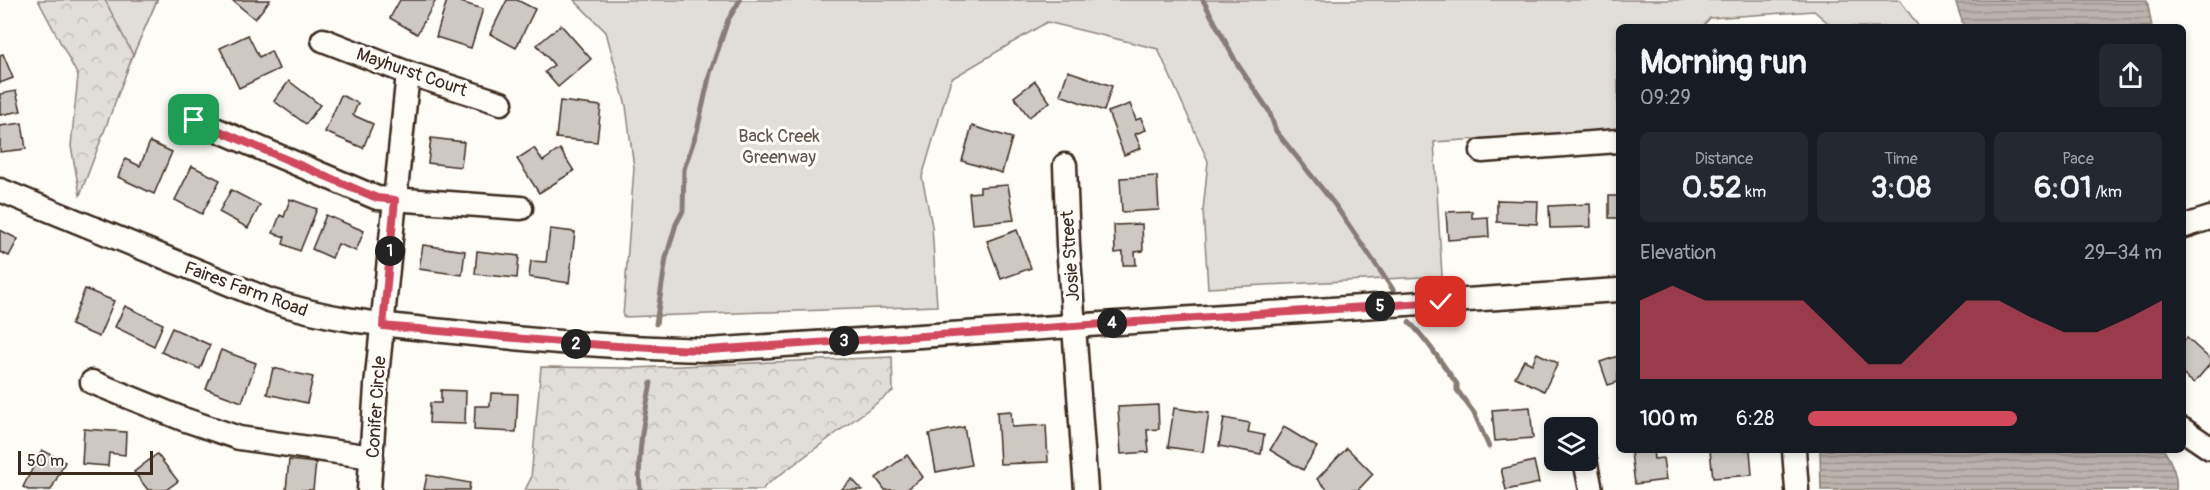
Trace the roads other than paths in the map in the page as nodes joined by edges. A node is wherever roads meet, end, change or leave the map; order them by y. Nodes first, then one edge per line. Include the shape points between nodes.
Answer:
1 (323, 40) dead end
2 (408, 73) junction
3 (501, 103) dead end
4 (194, 120) dead end
5 (1616, 141) edge
6 (1482, 151) dead end
7 (1065, 165) dead end
8 (0, 190) edge
9 (395, 200) junction
10 (521, 208) dead end
11 (2210, 218) edge
12 (2186, 226) edge
13 (1616, 290) edge
14 (383, 326) junction
15 (1075, 326) junction
16 (92, 382) dead end
17 (2186, 432) edge
18 (2210, 448) edge
19 (1794, 453) edge
20 (372, 457) junction
21 (1587, 471) edge
22 (369, 490) edge
23 (1086, 490) edge
24 (1591, 490) edge
25 (1797, 490) edge

1 - 2 street, Mayhurst Court
2 - 3 street, Mayhurst Court
2 - 9 street, Conifer Circle
4 - 9 street via 377,198
5 - 6 street
7 - 15 street, Josie Street
8 - 14 street, Faires Farm Road via 269,300 306,313
9 - 10 street
9 - 14 street, Conifer Circle
11 - 12 street
13 - 15 street, Faires Farm Road
14 - 15 street, Faires Farm Road via 636,349 708,350
14 - 20 street, Conifer Circle
15 - 23 street, Josie Street
16 - 20 street via 239,438
17 - 18 street
19 - 25 street
20 - 22 street, Conifer Circle
21 - 24 street

